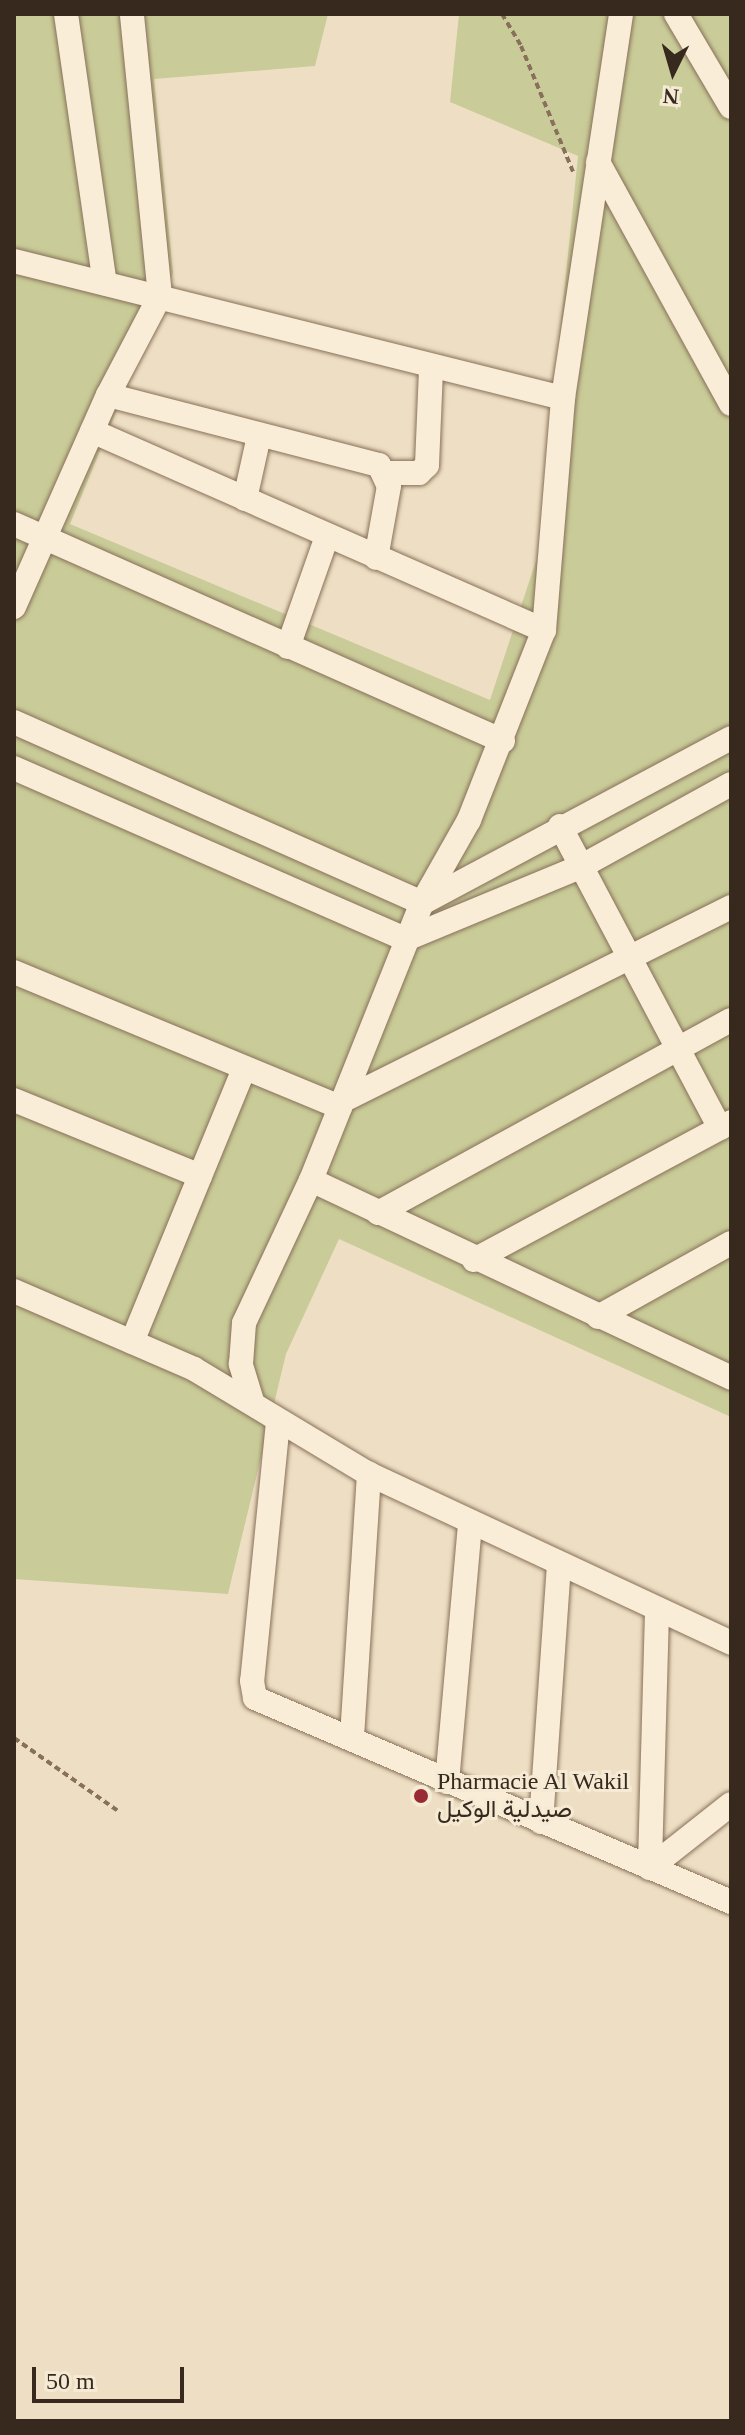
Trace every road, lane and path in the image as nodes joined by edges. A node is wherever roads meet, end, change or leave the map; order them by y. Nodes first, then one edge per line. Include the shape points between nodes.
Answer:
1 (66, 14) edge
2 (132, 14) edge
3 (502, 14) edge
4 (621, 14) edge
5 (676, 14) edge
6 (731, 107) edge
7 (598, 162) junction
8 (589, 209) junction
9 (14, 261) edge
10 (105, 283) junction
11 (160, 296) junction
12 (431, 368) junction
13 (108, 395) junction
14 (563, 398) junction
15 (731, 404) edge
16 (92, 431) junction
17 (259, 436) junction
18 (386, 473) junction
19 (245, 499) junction
20 (14, 524) edge
21 (327, 536) junction
22 (45, 537) junction
23 (376, 558) junction
24 (14, 607) edge
25 (544, 630) junction
26 (288, 647) junction
27 (14, 722) edge
28 (731, 738) edge
29 (503, 741) junction
30 (14, 768) edge
31 (731, 784) edge
32 (560, 826) junction
33 (582, 866) junction
34 (422, 903) junction
35 (731, 907) edge
36 (406, 939) junction
37 (629, 962) junction
38 (14, 972) edge
39 (731, 1020) edge
40 (678, 1049) junction
41 (243, 1071) junction
42 (14, 1100) edge
43 (341, 1104) junction
44 (726, 1125) edge
45 (200, 1176) junction
46 (311, 1180) junction
47 (378, 1213) junction
48 (731, 1243) edge
49 (474, 1260) junction
50 (14, 1291) edge
51 (598, 1317) junction
52 (132, 1342) junction
53 (731, 1355) edge
54 (720, 1372) edge
55 (252, 1401) junction
56 (278, 1422) junction
57 (369, 1474) junction
58 (470, 1523) junction
59 (559, 1565) junction
60 (657, 1612) junction
61 (731, 1643) edge
62 (352, 1737) junction
63 (14, 1738) edge
64 (447, 1782) junction
65 (731, 1804) edge
66 (117, 1810) dead end
67 (541, 1822) junction
68 (650, 1868) junction
69 (731, 1902) edge

1 - 10 street
2 - 11 street
3 - 8 path via 521,46
4 - 7 street
5 - 6 street
7 - 8 street
7 - 15 street
8 - 14 street
9 - 10 street
10 - 11 street
11 - 12 street
11 - 13 street
12 - 14 street
12 - 18 street via 427,465 419,473
13 - 16 street
13 - 17 street
14 - 25 street
16 - 19 street
16 - 22 street
17 - 18 street via 373,463
17 - 19 street
18 - 23 street via 389,486
19 - 21 street
20 - 22 street
21 - 23 street
21 - 26 street
22 - 24 street
22 - 26 street
23 - 25 street
25 - 29 street
26 - 29 street
27 - 34 street
28 - 32 street
29 - 34 street via 469,820
30 - 36 street
31 - 33 street
32 - 33 street
32 - 34 street
33 - 36 street
33 - 37 street
34 - 36 street
35 - 37 street
36 - 43 street
37 - 40 street
37 - 43 street
38 - 41 street
39 - 40 street
40 - 44 street
40 - 47 street
41 - 43 street
41 - 45 street
42 - 45 street
43 - 46 street
44 - 49 street
45 - 52 street
46 - 47 street
46 - 55 street via 244,1323 241,1364
47 - 49 street
48 - 51 street
49 - 51 street
50 - 52 street
51 - 54 street
52 - 55 street
53 - 54 street
55 - 56 street
56 - 57 street
56 - 62 street via 252,1694
57 - 58 street
57 - 62 street
58 - 59 street
58 - 64 street
59 - 60 street
59 - 67 street
60 - 61 street
60 - 68 street
62 - 64 street
63 - 66 path
64 - 67 street
65 - 68 street
67 - 68 street
68 - 69 street

